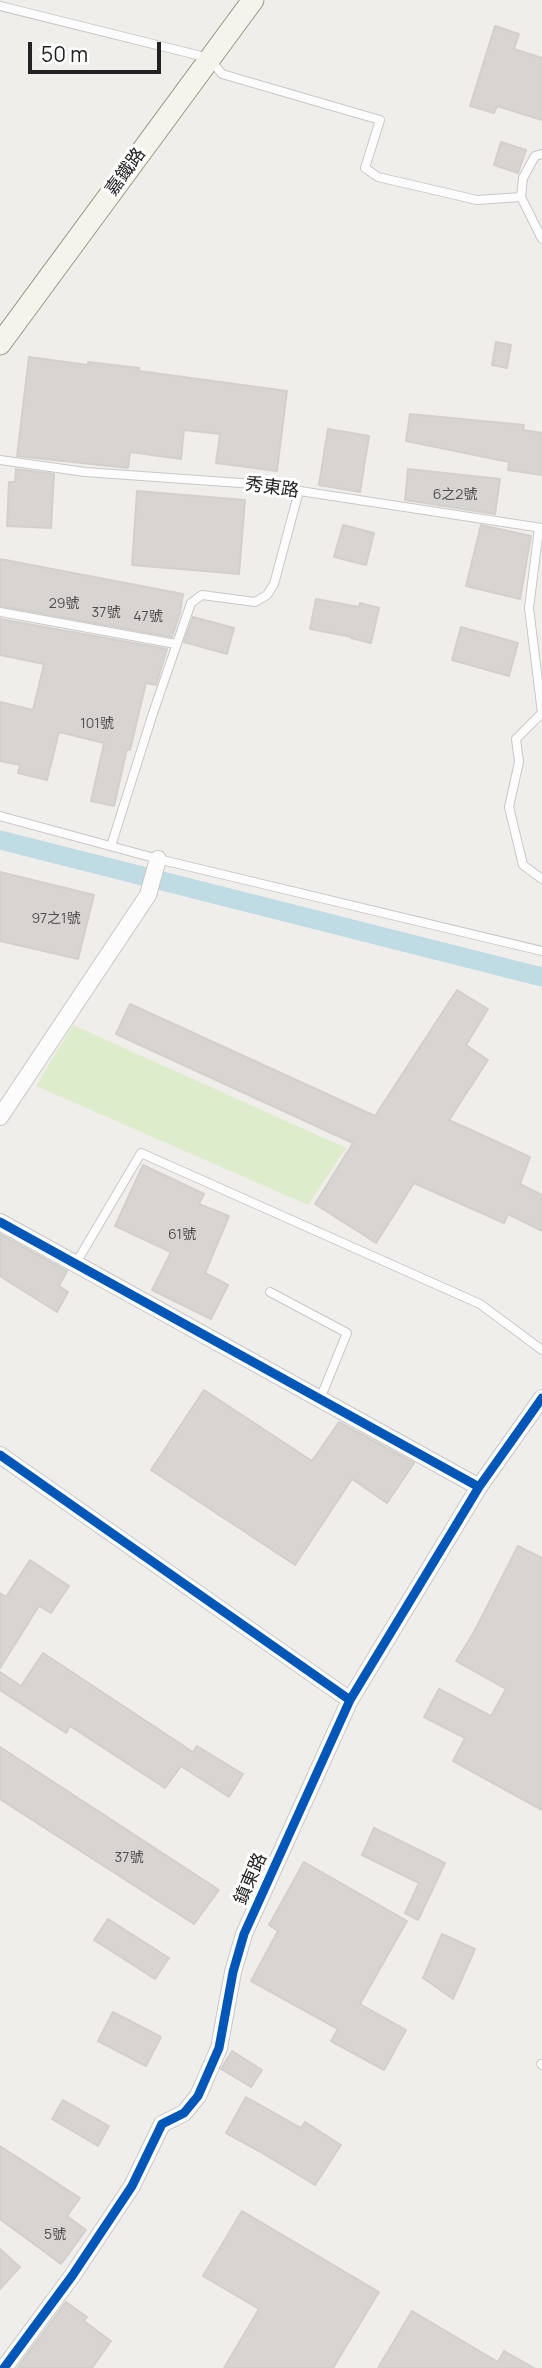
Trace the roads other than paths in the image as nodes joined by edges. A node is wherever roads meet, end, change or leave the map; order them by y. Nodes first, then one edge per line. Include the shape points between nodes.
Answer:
1 (253, 0) edge
2 (0, 6) edge
3 (209, 58) junction
4 (542, 154) edge
5 (520, 197) junction
6 (542, 239) edge
7 (0, 344) edge
8 (0, 460) edge
9 (299, 491) junction
10 (540, 528) edge
11 (0, 612) edge
12 (176, 644) junction
13 (0, 816) edge
14 (111, 846) junction
15 (156, 866) junction
16 (542, 879) edge
17 (542, 951) edge
18 (0, 1117) edge
19 (0, 1222) edge
20 (76, 1263) junction
21 (270, 1292) dead end
22 (542, 1349) edge
23 (542, 1398) edge
24 (320, 1399) junction
25 (0, 1455) edge
26 (479, 1487) junction
27 (350, 1700) junction
28 (4, 2368) edge

1 - 3 street, 嘉鐵路
2 - 3 lane
3 - 5 lane via 222,74 380,120 365,168 378,177 477,200
3 - 7 street, 嘉鐵路
4 - 5 lane via 535,156 523,178
5 - 6 lane
8 - 9 lane, 秀東路
9 - 10 lane, 秀東路
9 - 12 lane via 267,595 255,602 202,595 191,603
10 - 16 lane via 529,608 542,713 516,739 519,762 509,807 523,865
11 - 12 lane
12 - 14 lane
13 - 14 lane
14 - 15 lane
15 - 17 lane
15 - 18 street via 148,895
19 - 20 street
20 - 22 lane via 141,1153 480,1304
20 - 24 street
21 - 24 lane via 347,1333
23 - 26 street, 鎮東路
24 - 26 street
25 - 27 street
26 - 27 street, 鎮東路
27 - 28 street, 鎮東路 via 244,1934 219,2048 198,2096 184,2113 162,2124 132,2186

